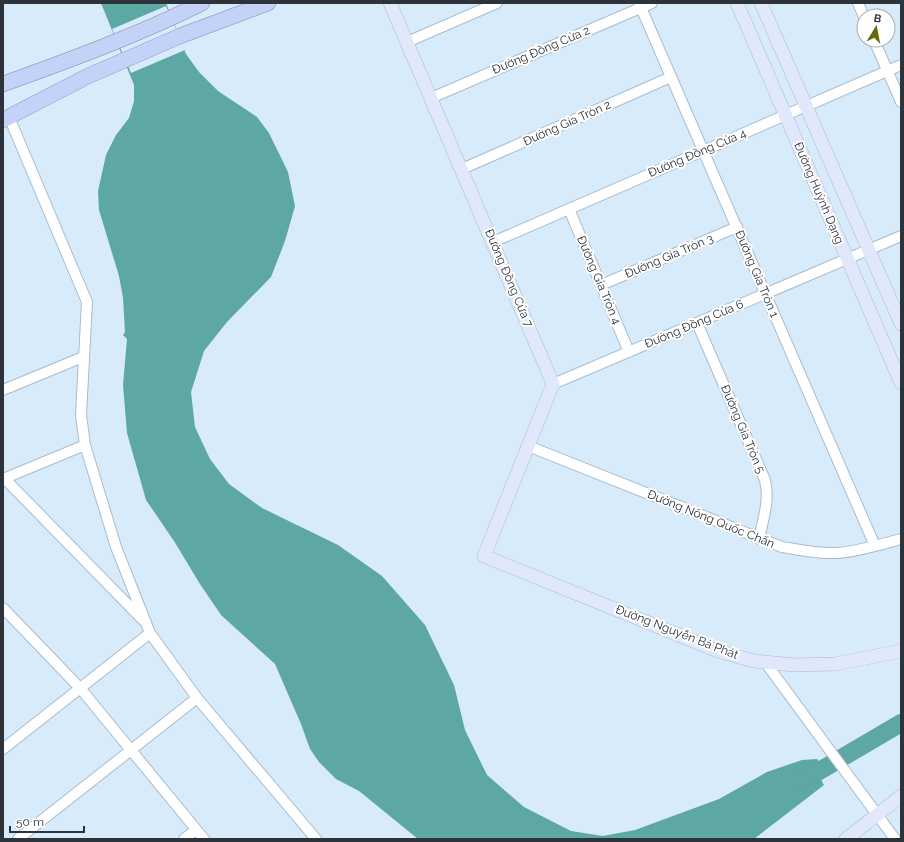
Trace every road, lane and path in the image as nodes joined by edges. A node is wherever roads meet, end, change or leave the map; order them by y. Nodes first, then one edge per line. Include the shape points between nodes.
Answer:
1 (202, 3) edge
2 (268, 3) edge
3 (390, 3) edge
4 (497, 3) edge
5 (652, 3) edge
6 (737, 3) edge
7 (761, 3) edge
8 (640, 5) edge
9 (407, 42) junction
10 (878, 48) edge
11 (901, 65) edge
12 (888, 71) junction
13 (671, 77) junction
14 (3, 84) edge
15 (431, 98) junction
16 (901, 102) edge
17 (806, 106) junction
18 (785, 115) junction
19 (6, 118) edge
20 (704, 150) junction
21 (462, 169) junction
22 (569, 209) junction
23 (737, 228) junction
24 (901, 236) edge
25 (493, 242) junction
26 (869, 250) junction
27 (847, 259) junction
28 (601, 285) junction
29 (766, 294) junction
30 (697, 323) junction
31 (901, 324) edge
32 (629, 352) junction
33 (83, 356) junction
34 (901, 383) edge
35 (554, 384) junction
36 (3, 390) edge
37 (85, 445) junction
38 (528, 446) junction
39 (4, 479) edge
40 (760, 539) junction
41 (901, 539) edge
42 (875, 546) junction
43 (3, 608) edge
44 (146, 622) junction
45 (150, 633) junction
46 (901, 651) edge
47 (765, 662) junction
48 (80, 688) junction
49 (197, 698) junction
50 (3, 749) edge
51 (131, 750) junction
52 (901, 796) edge
53 (877, 814) junction
54 (196, 830) junction
55 (18, 839) edge
56 (184, 839) edge
57 (204, 839) edge
58 (316, 839) edge
59 (846, 839) edge
60 (895, 839) edge

1 - 14 main road via 118,41
2 - 19 main road via 180,36 88,76
3 - 9 street, Đường Đồng Cửa 7
4 - 9 street
5 - 8 street, Đường Đồng Cửa 2
6 - 18 street, Đường Huỳnh Dạng
7 - 17 street, Đường Huỳnh Dạng
8 - 13 street, Đường Gia Tròn 1
8 - 15 street, Đường Đồng Cửa 2
9 - 15 street, Đường Đồng Cửa 7
10 - 12 street
11 - 12 street, Đường Đồng Cửa 4
12 - 16 street
12 - 17 street, Đường Đồng Cửa 4
13 - 20 street, Đường Gia Tròn 1
13 - 21 street, Đường Gia Tròn 2
15 - 21 street, Đường Đồng Cửa 7
17 - 18 street, Đường Đồng Cửa 4
17 - 26 street, Đường Huỳnh Dạng
18 - 20 street, Đường Đồng Cửa 4
18 - 27 street, Đường Huỳnh Dạng
19 - 33 street via 87,302
20 - 22 street, Đường Đồng Cửa 4
20 - 23 street, Đường Gia Tròn 1
21 - 25 street, Đường Đồng Cửa 7
22 - 25 street, Đường Đồng Cửa 4
22 - 28 street, Đường Gia Tròn 4
23 - 28 street, Đường Gia Tròn 3
23 - 29 street, Đường Gia Tròn 1
24 - 26 street, Đường Đồng Cửa 6
25 - 35 street, Đường Đồng Cửa 7
26 - 27 street, Đường Đồng Cửa 6
26 - 31 street, Đường Huỳnh Dạng
27 - 29 street, Đường Đồng Cửa 6
27 - 34 street, Đường Huỳnh Dạng
28 - 32 street, Đường Gia Tròn 4
29 - 30 street, Đường Đồng Cửa 6
29 - 42 street, Đường Gia Tròn 1
30 - 32 street, Đường Đồng Cửa 6
30 - 40 street, Đường Gia Tròn 5 via 768,490
32 - 35 street, Đường Đồng Cửa 6
33 - 36 street
33 - 37 street via 81,415
35 - 38 street
37 - 39 street
37 - 44 street via 116,547
38 - 40 street, Đường Nông Quốc Chấn
38 - 47 street, Đường Nguyễn Bá Phát via 484,556 718,651
39 - 44 street
40 - 42 street, Đường Nông Quốc Chấn via 782,547 811,552 839,553
41 - 42 street, Đường Nông Quốc Chấn
43 - 48 street
44 - 45 street
45 - 48 street
45 - 49 street
46 - 47 street, Đường Nguyễn Bá Phát via 835,664 794,665
47 - 53 street
48 - 50 street
48 - 51 street
49 - 51 street
49 - 58 street
51 - 54 street
51 - 55 street
52 - 53 street
53 - 59 street
53 - 60 street
54 - 56 street
54 - 57 street

